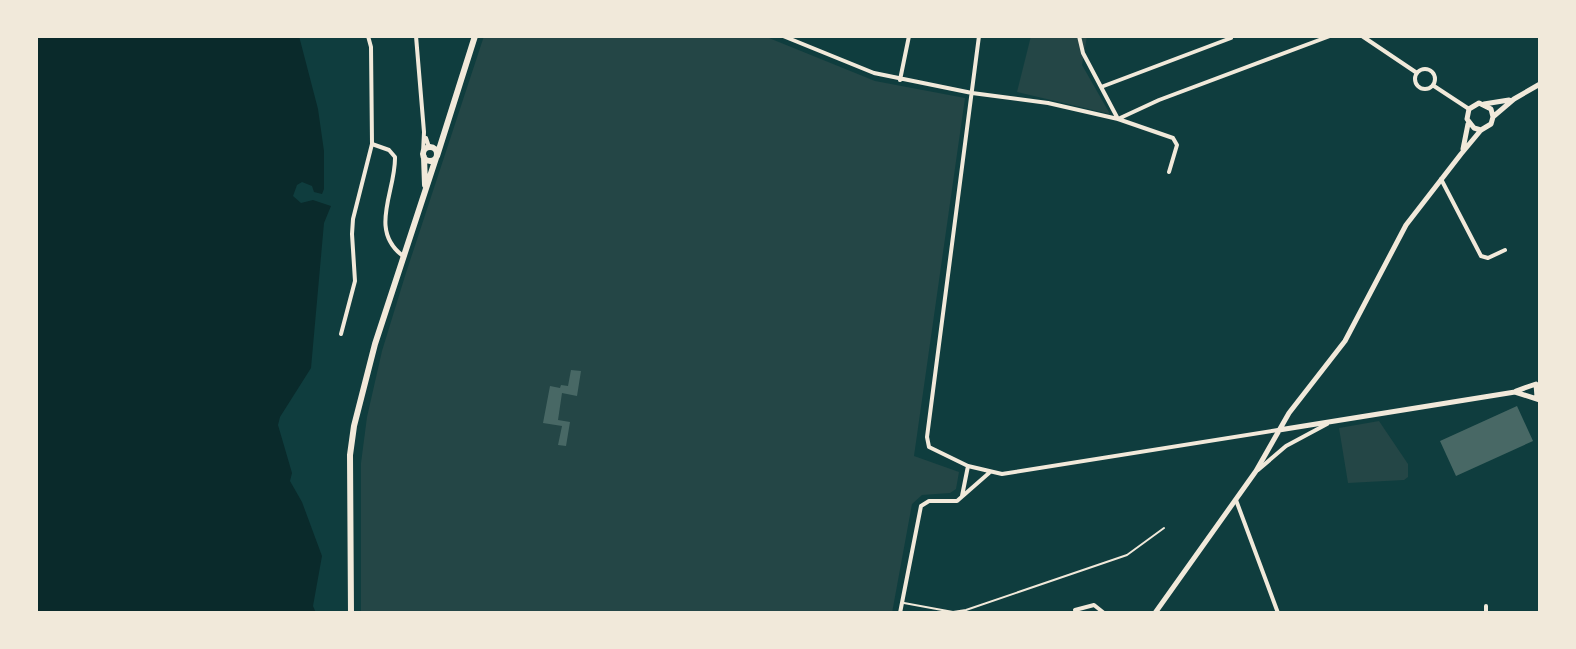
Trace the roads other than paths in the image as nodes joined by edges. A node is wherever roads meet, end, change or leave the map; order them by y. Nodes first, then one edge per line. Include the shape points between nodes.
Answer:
1 (368, 36) edge
2 (416, 36) edge
3 (475, 36) edge
4 (783, 36) edge
5 (909, 36) edge
6 (979, 36) edge
7 (1079, 36) edge
8 (1330, 36) edge
9 (1362, 36) edge
10 (1231, 38) dead end
11 (1417, 73) junction
12 (900, 80) junction
13 (1540, 84) edge
14 (1433, 86) junction
15 (1101, 87) junction
16 (972, 93) junction
17 (1514, 99) junction
18 (1484, 104) junction
19 (1469, 109) junction
20 (1493, 117) junction
21 (1118, 119) junction
22 (1468, 123) junction
23 (444, 129) junction
24 (1481, 130) junction
25 (372, 144) junction
26 (427, 151) junction
27 (1461, 154) junction
28 (436, 157) junction
29 (1169, 172) dead end
30 (1441, 179) junction
31 (425, 188) junction
32 (1505, 250) dead end
33 (403, 256) junction
34 (341, 334) dead end
35 (1539, 385) edge
36 (1515, 392) junction
37 (1539, 399) edge
38 (1336, 420) junction
39 (1278, 430) junction
40 (968, 466) junction
41 (1256, 471) junction
42 (989, 473) junction
43 (961, 498) junction
44 (1236, 500) junction
45 (1164, 528) dead end
46 (902, 602) junction
47 (1486, 606) dead end
48 (1075, 610) dead end
49 (351, 613) edge
50 (900, 613) edge
51 (1104, 613) edge
52 (1155, 613) edge
53 (1278, 613) edge
54 (1486, 613) edge

1 - 25 street
2 - 26 street
3 - 23 main road
4 - 12 street
5 - 12 street
6 - 16 street
7 - 15 street
8 - 21 street
9 - 11 street
10 - 15 street
11 - 14 street via 1419,88
11 - 14 street via 1432,71
12 - 16 street
13 - 17 street
14 - 19 street
15 - 21 street
16 - 21 street via 1036,100
16 - 40 street via 927,437 934,452
17 - 18 street
17 - 20 street
18 - 19 street
18 - 20 street
19 - 22 street
20 - 24 street
21 - 29 street via 1176,140
22 - 24 street
22 - 27 street
23 - 26 main road
23 - 28 main road
24 - 27 street
25 - 33 street via 395,157 384,214 392,245
25 - 34 street via 353,219 355,281
26 - 28 main road via 436,150
26 - 28 main road via 428,161
26 - 31 main road
27 - 30 street
28 - 31 main road
30 - 32 street via 1481,256
30 - 39 street via 1398,238 1347,338
31 - 33 main road
33 - 49 main road via 354,426
35 - 36 street
35 - 37 street
36 - 37 street
36 - 38 street
38 - 39 street
38 - 41 street via 1298,438
39 - 41 street
39 - 42 street
40 - 42 street
40 - 43 street
41 - 44 street
42 - 43 street
43 - 46 street via 921,506
44 - 52 street
44 - 53 street
45 - 46 lane via 1127,555 966,610
46 - 50 street
47 - 54 street
48 - 51 street via 1094,605

